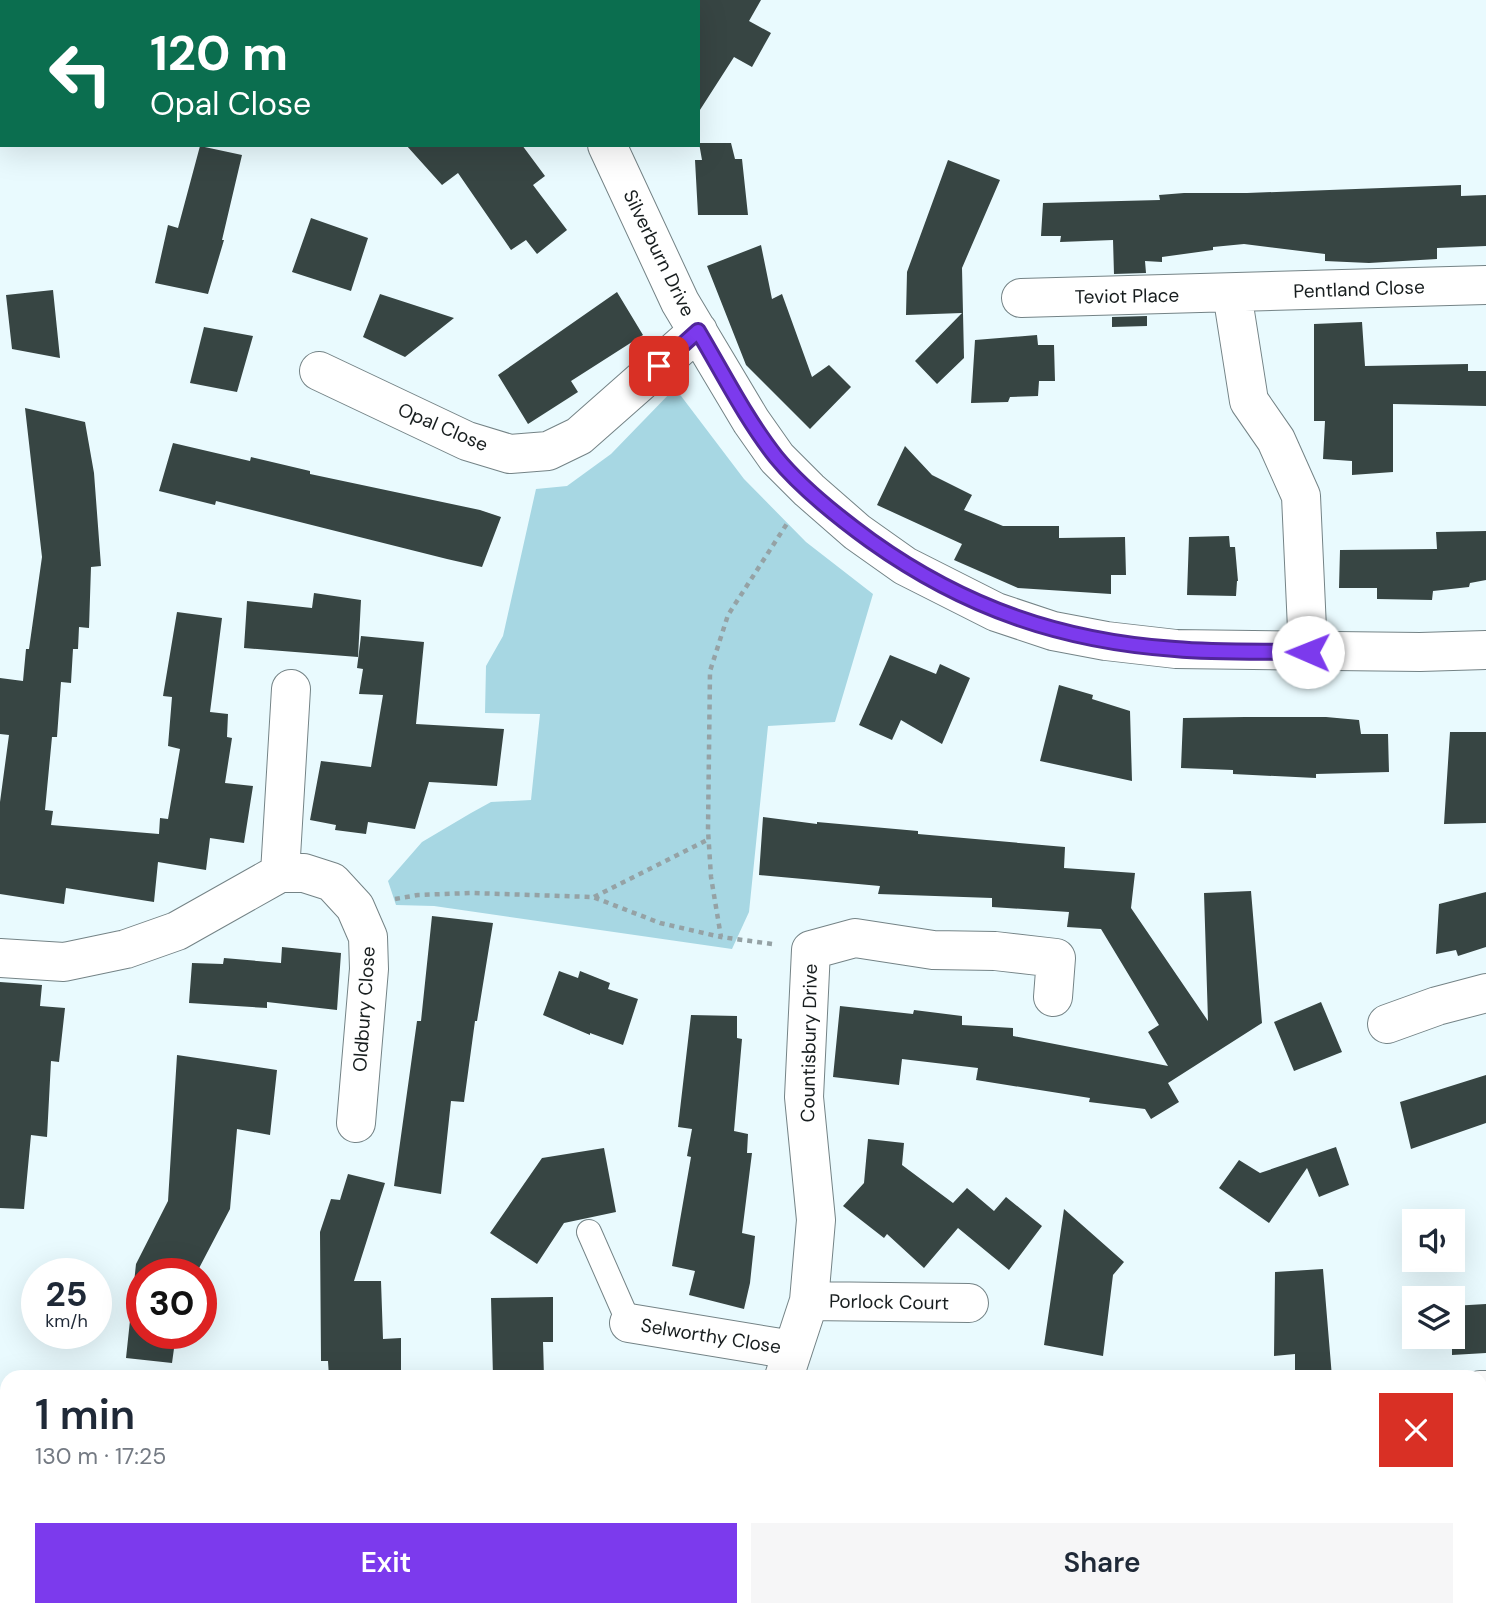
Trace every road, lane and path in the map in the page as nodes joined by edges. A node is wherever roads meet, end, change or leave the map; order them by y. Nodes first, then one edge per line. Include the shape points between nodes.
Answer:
1 (608, 147) edge
2 (1486, 285) edge
3 (1232, 293) junction
4 (1021, 298) dead end
5 (698, 331) junction
6 (319, 371) dead end
7 (808, 491) junction
8 (1486, 650) edge
9 (1308, 652) junction
10 (291, 689) dead end
11 (709, 839) junction
12 (280, 873) junction
13 (593, 897) junction
14 (357, 911) junction
15 (721, 937) junction
16 (811, 950) junction
17 (0, 958) edge
18 (1486, 993) edge
19 (1053, 997) dead end
20 (1387, 1024) dead end
21 (356, 1123) dead end
22 (589, 1232) dead end
23 (808, 1301) junction
24 (969, 1303) dead end
25 (629, 1322) joint
26 (788, 1364) edge

1 - 5 street, Silverburn Drive
2 - 3 street, Pentland Close
3 - 4 street, Teviot Place
3 - 9 street via 1249,401 1276,440 1301,496
5 - 6 street, Opal Close via 579,436 548,451 510,454 467,441
5 - 7 street, Silverburn Drive via 758,431
7 - 9 street, Silverburn Drive via 905,566 996,612 1053,631 1175,649
7 - 11 path via 728,615 717,644 710,671
8 - 9 street, Silverburn Drive
10 - 12 street
11 - 13 path
11 - 15 path
12 - 14 street, Oldbury Close via 304,873 332,883
12 - 17 street via 177,931 126,949 64,961
13 - 14 path via 471,892 418,895
13 - 15 path via 660,923
14 - 21 street, Oldbury Close via 368,937 369,969
15 - 16 path
16 - 19 street, Countisbury Drive via 855,938 933,950 1056,958
16 - 23 street, Countisbury Drive via 804,1097 816,1220
18 - 20 street
22 - 25 lane
23 - 24 street, Porlock Court
23 - 26 street, Countisbury Drive
25 - 26 street, Selworthy Close

